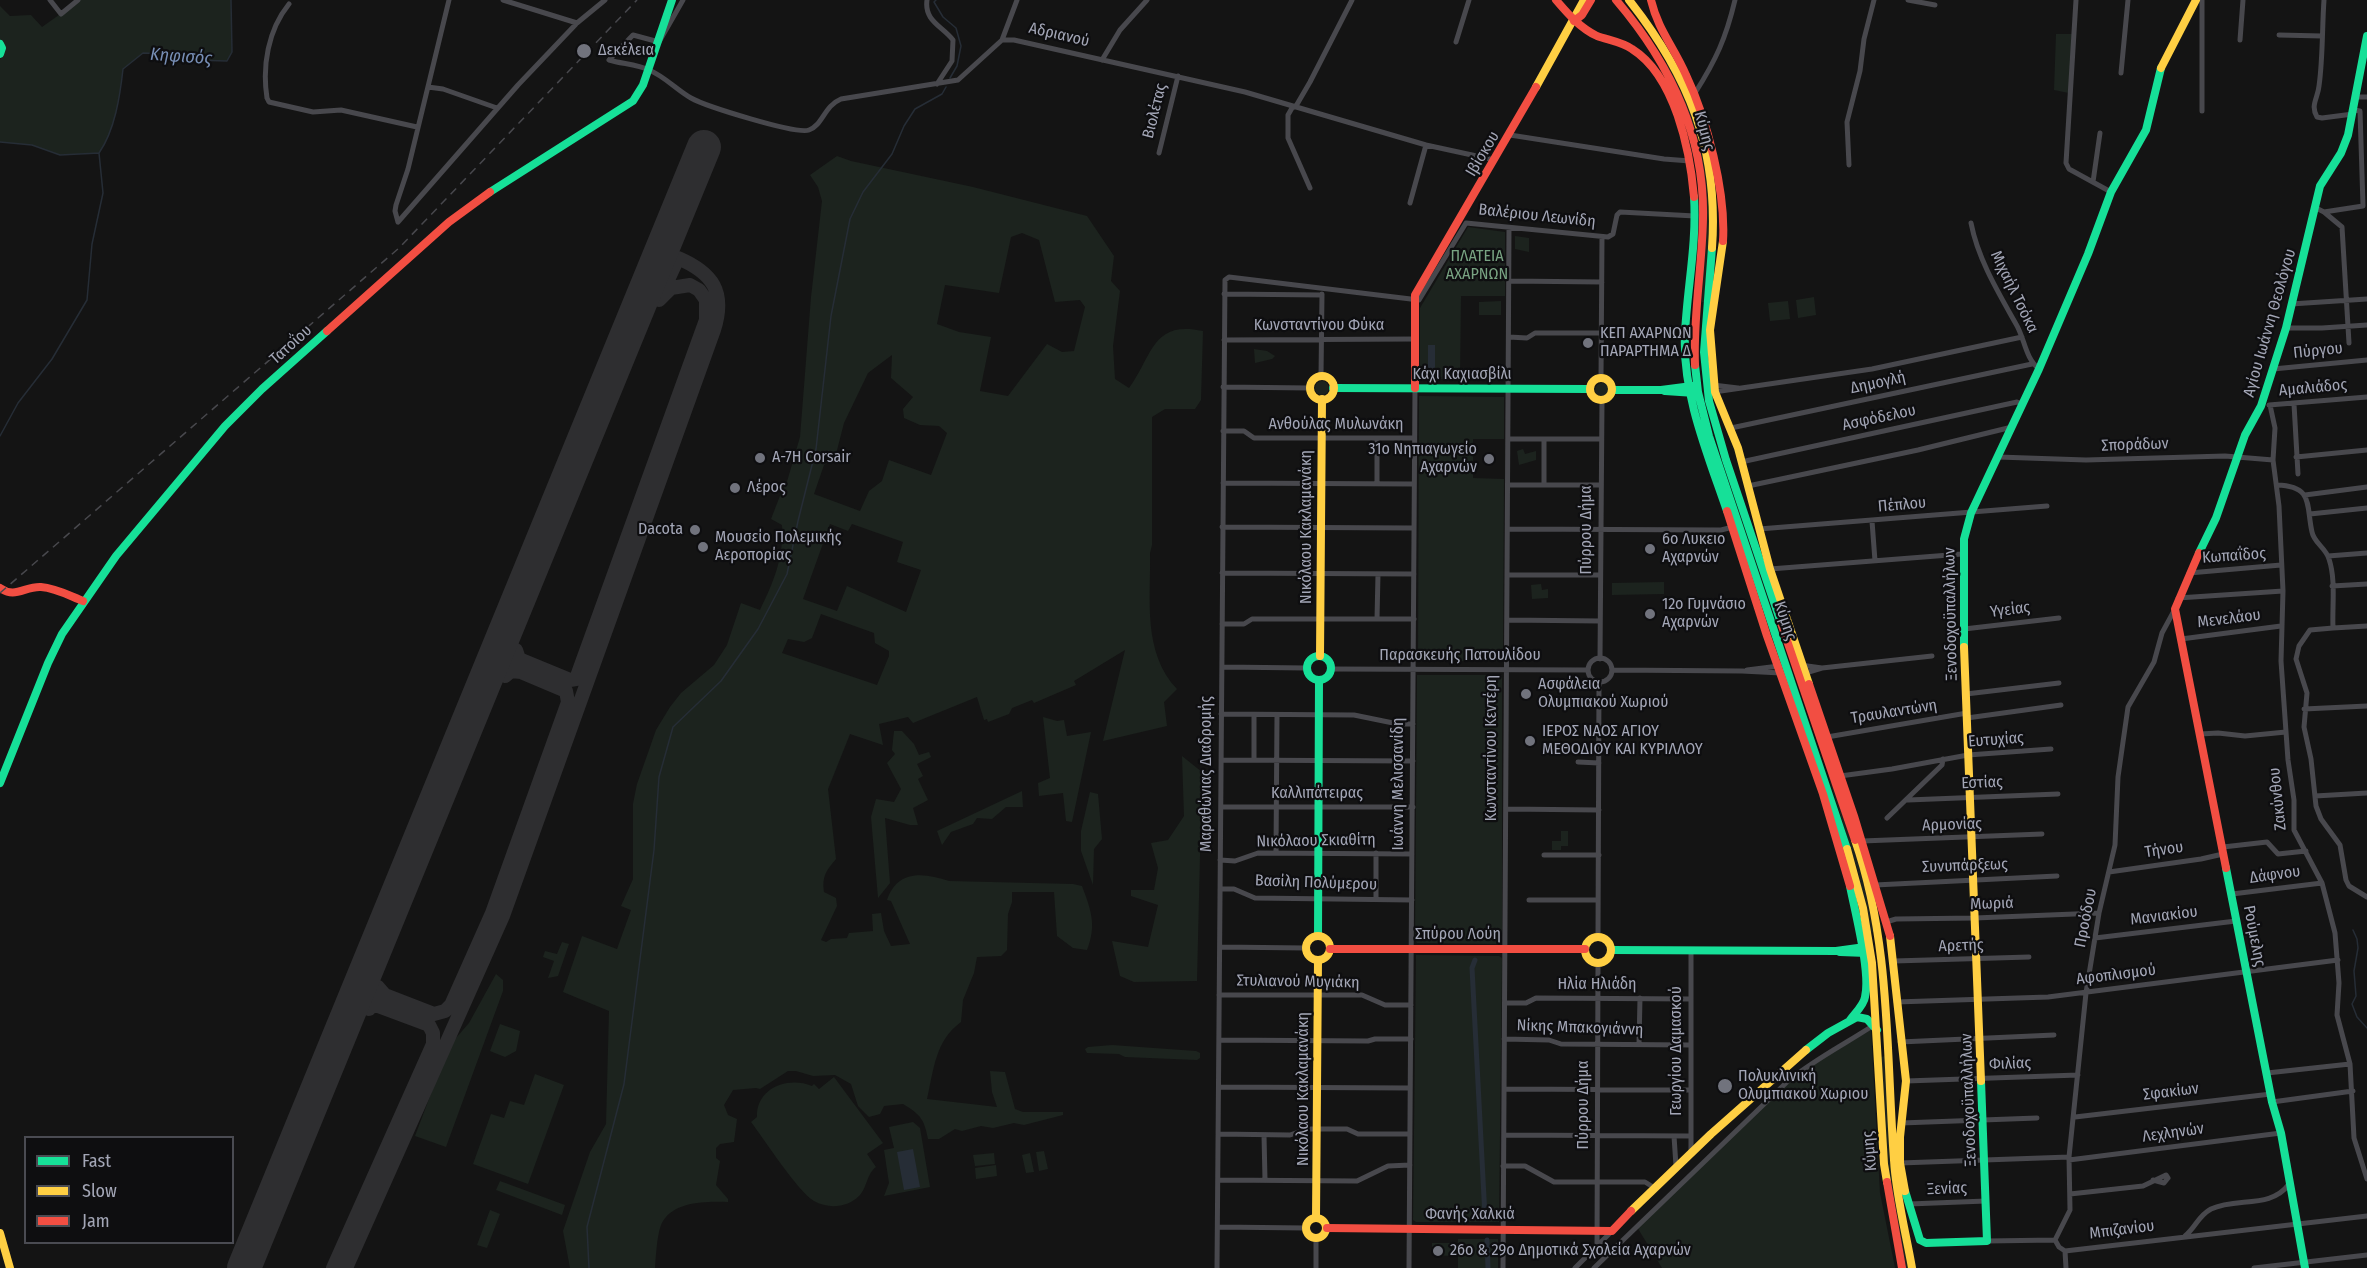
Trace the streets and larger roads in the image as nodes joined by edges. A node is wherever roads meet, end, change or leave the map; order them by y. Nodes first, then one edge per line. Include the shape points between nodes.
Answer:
1 (50, 0) edge
2 (78, 0) edge
3 (450, 0) edge
4 (503, 0) edge
5 (605, 0) edge
6 (672, 0) edge
7 (683, 0) edge
8 (927, 0) edge
9 (1017, 0) edge
10 (1147, 0) edge
11 (1352, 0) edge
12 (1469, 0) edge
13 (1556, 0) edge
14 (1584, 0) edge
15 (1591, 0) edge
16 (1616, 0) edge
17 (1629, 0) edge
18 (1651, 0) edge
19 (1735, 0) edge
20 (1874, 0) edge
21 (1908, 0) edge
22 (2076, 0) edge
23 (2127, 0) edge
24 (2196, 0) edge
25 (2202, 0) edge
26 (2243, 0) edge
27 (2324, 0) edge
28 (289, 4) dead end
29 (1935, 5) dead end
30 (1574, 21) junction
31 (577, 22) junction
32 (2279, 35) dead end
33 (2322, 36) junction
34 (2367, 36) edge
35 (1002, 40) junction
36 (2240, 40) dead end
37 (656, 42) junction
38 (1456, 42) dead end
39 (0, 44) edge
40 (0, 54) edge
41 (1102, 60) junction
42 (649, 69) junction
43 (2121, 73) dead end
44 (1178, 76) junction
45 (937, 84) junction
46 (428, 87) junction
47 (1695, 93) junction
48 (2367, 97) edge
49 (2356, 98) junction
50 (1296, 106) junction
51 (497, 108) junction
52 (2202, 111) dead end
53 (2353, 112) junction
54 (417, 127) junction
55 (2100, 133) dead end
56 (1510, 135) junction
57 (1426, 145) junction
58 (1159, 153) dead end
59 (1495, 160) junction
60 (1690, 161) junction
61 (1849, 165) dead end
62 (2093, 182) junction
63 (1310, 188) dead end
64 (2111, 192) junction
65 (1410, 203) dead end
66 (2314, 207) junction
67 (2324, 212) junction
68 (1695, 216) junction
69 (1971, 223) dead end
70 (1509, 228) junction
71 (1602, 237) junction
72 (1509, 281) junction
73 (1602, 282) junction
74 (1322, 292) junction
75 (1224, 294) junction
76 (2367, 299) edge
77 (1415, 300) junction
78 (2345, 300) junction
79 (2292, 304) junction
80 (2367, 325) edge
81 (2347, 327) junction
82 (2286, 328) junction
83 (1602, 333) junction
84 (1509, 337) junction
85 (2022, 337) junction
86 (1322, 338) junction
87 (1415, 339) junction
88 (1224, 340) junction
89 (2349, 343) dead end
90 (2367, 360) edge
91 (2035, 366) junction
92 (2272, 369) junction
93 (1321, 376) junction
94 (1601, 378) junction
95 (1223, 387) junction
96 (1310, 388) junction
97 (1334, 388) junction
98 (1415, 388) junction
99 (1710, 388) junction
100 (1508, 389) junction
101 (1590, 389) junction
102 (1694, 389) junction
103 (1613, 390) junction
104 (2367, 397) edge
105 (1322, 399) junction
106 (1602, 400) junction
107 (2022, 404) junction
108 (2294, 404) junction
109 (2265, 406) junction
110 (2012, 427) junction
111 (1731, 428) junction
112 (1223, 431) junction
113 (1321, 438) junction
114 (1377, 438) junction
115 (1414, 438) junction
116 (1508, 439) junction
117 (1544, 439) junction
118 (1601, 440) junction
119 (2367, 450) edge
120 (2237, 456) junction
121 (1998, 457) junction
122 (2296, 457) junction
123 (2273, 460) junction
124 (1741, 462) junction
125 (2298, 474) dead end
126 (1223, 483) junction
127 (1321, 484) junction
128 (1377, 484) junction
129 (1414, 484) junction
130 (1508, 485) junction
131 (1544, 485) junction
132 (1601, 485) junction
133 (2277, 485) junction
134 (1747, 487) junction
135 (2367, 488) edge
136 (2305, 495) junction
137 (2047, 506) dead end
138 (2367, 508) edge
139 (1971, 513) junction
140 (2310, 514) junction
141 (1872, 521) junction
142 (1222, 527) junction
143 (1732, 527) junction
144 (1321, 528) junction
145 (1414, 528) junction
146 (1508, 529) junction
147 (1758, 529) junction
148 (1601, 530) junction
149 (2367, 553) edge
150 (1962, 554) junction
151 (2328, 556) junction
152 (1875, 561) junction
153 (2282, 566) junction
154 (1770, 569) junction
155 (1222, 573) junction
156 (1320, 573) junction
157 (2189, 573) junction
158 (1377, 574) junction
159 (1414, 574) junction
160 (1507, 575) junction
161 (1600, 575) junction
162 (2367, 584) edge
163 (2332, 586) junction
164 (0, 588) edge
165 (2283, 591) junction
166 (2178, 598) junction
167 (83, 601) junction
168 (2175, 609) junction
169 (2059, 618) dead end
170 (1320, 619) junction
171 (1377, 619) junction
172 (1414, 620) junction
173 (1507, 620) junction
174 (1600, 621) junction
175 (1222, 624) junction
176 (2281, 626) junction
177 (2367, 626) edge
178 (1964, 628) junction
179 (2333, 628) junction
180 (2181, 639) junction
181 (1320, 656) junction
182 (1932, 656) dead end
183 (1600, 659) junction
184 (1221, 667) junction
185 (1307, 668) junction
186 (1331, 669) junction
187 (1413, 669) junction
188 (1506, 669) junction
189 (1588, 670) junction
190 (1612, 670) junction
191 (1784, 670) junction
192 (1801, 670) junction
193 (1319, 680) junction
194 (1599, 682) junction
195 (2059, 683) dead end
196 (1966, 694) junction
197 (2061, 705) dead end
198 (2367, 706) edge
199 (2304, 710) junction
200 (1221, 714) junction
201 (1254, 715) junction
202 (1276, 715) junction
203 (1319, 715) junction
204 (1967, 716) junction
205 (1413, 724) junction
206 (2286, 732) junction
207 (2200, 734) junction
208 (1827, 737) junction
209 (2051, 749) dead end
210 (1968, 755) junction
211 (1943, 759) junction
212 (1221, 760) junction
213 (1254, 760) junction
214 (1276, 760) junction
215 (1319, 761) junction
216 (1413, 761) junction
217 (1578, 762) dead end
218 (1599, 763) junction
219 (1840, 776) junction
220 (0, 783) edge
221 (2367, 793) edge
222 (2058, 794) dead end
223 (2315, 796) junction
224 (1970, 797) junction
225 (1908, 800) junction
226 (1221, 807) junction
227 (1276, 807) junction
228 (1413, 807) junction
229 (1318, 808) junction
230 (1506, 809) junction
231 (1599, 810) junction
232 (1887, 818) dead end
233 (2042, 834) dead end
234 (1972, 838) junction
235 (1862, 841) junction
236 (2223, 851) junction
237 (2306, 851) junction
238 (1276, 853) junction
239 (1318, 853) junction
240 (1376, 853) junction
241 (1412, 854) junction
242 (1544, 855) dead end
243 (1599, 855) junction
244 (1220, 861) junction
245 (2109, 872) junction
246 (2057, 876) dead end
247 (1974, 879) junction
248 (2322, 882) junction
249 (1875, 885) junction
250 (1220, 889) junction
251 (2232, 894) junction
252 (2367, 897) edge
253 (1318, 898) junction
254 (1376, 899) junction
255 (1412, 900) junction
256 (1529, 900) dead end
257 (1598, 900) junction
258 (2099, 913) junction
259 (1975, 918) junction
260 (2236, 921) junction
261 (1886, 922) junction
262 (1318, 936) junction
263 (1598, 936) junction
264 (2095, 938) junction
265 (1220, 947) junction
266 (1306, 948) junction
267 (1879, 948) junction
268 (1330, 949) junction
269 (1411, 949) junction
270 (1505, 949) junction
271 (1585, 949) junction
272 (1611, 950) junction
273 (1691, 950) junction
274 (1866, 950) junction
275 (2030, 957) dead end
276 (1977, 959) junction
277 (1318, 960) junction
278 (2338, 960) junction
279 (1894, 961) junction
280 (1598, 963) junction
281 (2247, 973) junction
282 (2086, 993) junction
283 (1219, 995) junction
284 (1318, 995) junction
285 (1598, 998) junction
286 (1640, 998) junction
287 (1691, 999) junction
288 (1978, 999) junction
289 (1896, 1002) junction
290 (1504, 1003) junction
291 (1411, 1005) junction
292 (1850, 1020) junction
293 (1876, 1028) junction
294 (2054, 1035) dead end
295 (1980, 1038) junction
296 (1411, 1039) junction
297 (1219, 1040) junction
298 (1504, 1040) junction
299 (1317, 1041) junction
300 (1900, 1042) junction
301 (1598, 1044) junction
302 (1639, 1044) junction
303 (1691, 1045) junction
304 (2350, 1064) junction
305 (2267, 1073) junction
306 (2078, 1075) junction
307 (1981, 1079) junction
308 (1906, 1081) junction
309 (1219, 1087) junction
310 (1317, 1088) junction
311 (1410, 1088) junction
312 (1504, 1089) junction
313 (1598, 1089) junction
314 (1690, 1090) junction
315 (2353, 1092) junction
316 (2272, 1098) junction
317 (2075, 1117) junction
318 (2037, 1118) dead end
319 (1983, 1120) junction
320 (1901, 1123) junction
321 (1317, 1129) junction
322 (2281, 1133) junction
323 (1218, 1134) junction
324 (1410, 1134) junction
325 (1264, 1135) junction
326 (1504, 1135) junction
327 (1597, 1135) junction
328 (1674, 1136) junction
329 (1690, 1136) junction
330 (1690, 1152) junction
331 (2069, 1159) junction
332 (1984, 1160) junction
333 (1900, 1163) junction
334 (1410, 1166) junction
335 (1503, 1166) junction
336 (1676, 1166) junction
337 (2367, 1179) edge
338 (1218, 1180) junction
339 (1264, 1180) junction
340 (1316, 1180) junction
341 (2153, 1180) dead end
342 (1597, 1182) junction
343 (2289, 1184) junction
344 (1653, 1187) junction
345 (2070, 1194) junction
346 (1986, 1201) junction
347 (1910, 1206) junction
348 (2367, 1216) edge
349 (1316, 1218) junction
350 (2296, 1224) junction
351 (1218, 1227) junction
352 (1306, 1228) junction
353 (1327, 1228) junction
354 (1409, 1228) junction
355 (1503, 1229) junction
356 (1597, 1230) junction
357 (1612, 1231) junction
358 (0, 1233) edge
359 (2185, 1236) junction
360 (1316, 1238) junction
361 (2055, 1240) junction
362 (1987, 1241) junction
363 (1597, 1248) junction
364 (2066, 1251) junction
365 (2367, 1255) edge
366 (2304, 1265) edge
367 (10, 1268) edge
368 (1217, 1268) edge
369 (1316, 1268) edge
370 (1409, 1268) edge
371 (1503, 1268) edge
372 (1575, 1268) edge
373 (1594, 1268) edge
374 (1902, 1268) edge
375 (1912, 1268) edge
376 (2066, 1268) edge
377 (2254, 1268) edge

1 - 2 street via 61,14
3 - 46 street
4 - 31 street
5 - 31 street
6 - 37 street, Τατοΐου
7 - 37 street via 662,40
8 - 45 street via 928,15 951,37 954,46 952,61
9 - 35 street
10 - 41 street via 1120,30
11 - 50 street
12 - 38 street
13 - 30 street
14 - 30 street, Ιβίσκου
15 - 30 street, Ιβίσκου
16 - 102 street, Κύμης via 1646,37 1673,83 1699,163 1703,213
17 - 99 street, Κύμης via 1682,78 1708,160 1713,212 1704,344
18 - 47 street via 1656,21
19 - 47 street via 1725,39
20 - 61 street via 1847,122
21 - 29 street
22 - 62 street via 2066,163 2069,169
23 - 43 street
24 - 64 street, Ξενοδοχοϋπαλλήλων via 2161,68 2146,130
25 - 52 street
26 - 36 street
27 - 33 street
28 - 54 street via 277,21 268,51 265,76 269,102 313,112 341,110
30 - 56 street, Ιβίσκου
30 - 60 street via 1596,35 1631,48 1650,64 1669,94
31 - 51 street
32 - 33 street
33 - 53 street via 2314,114 2322,118
34 - 49 street, Αγίου Ιωάννη Θεολόγου
35 - 41 street, Αδριανού via 1020,40
35 - 45 street via 963,77
37 - 42 street, Τατοΐου
37 - 42 street via 633,35 609,59
39 - 40 street
41 - 44 street, Αδριανού
42 - 45 street via 703,104 806,131 815,127 837,100
42 - 167 street, Τατοΐου via 640,91 629,104 449,222 262,389 178,481
44 - 50 street, Αδριανού
44 - 58 street, Βιολέτας
46 - 51 street
46 - 54 street
47 - 99 street via 1716,168 1724,224 1710,330
48 - 49 street
49 - 53 street, Αγίου Ιωάννη Θεολόγου
50 - 57 street, Αδριανού
50 - 63 street via 1288,115 1287,132
51 - 54 street via 398,222 395,211
53 - 66 street, Αγίου Ιωάννη Θεολόγου via 2346,142 2323,180
53 - 67 street via 2360,111 2363,206
55 - 62 street
56 - 59 street, Ιβίσκου
56 - 60 street
57 - 59 street, Αδριανού
57 - 65 street
59 - 77 street, Ιβίσκου
60 - 68 street
62 - 64 street
64 - 91 street, Ξενοδοχοϋπαλλήλων via 2088,254
66 - 67 street
66 - 79 street, Αγίου Ιωάννη Θεολόγου
67 - 78 street via 2342,227
68 - 71 street, Βαλέριου Λεωνίδη via 1620,212 1613,234
68 - 102 street via 1685,335
69 - 85 street, Μιχαήλ Τσόκα via 1975,243
70 - 71 street, Βαλέριου Λεωνίδη
70 - 72 street, Κωνσταντίνου Κεντέρη
70 - 77 street, Βαλέριου Λεωνίδη via 1464,224 1420,299
71 - 73 street
72 - 73 street
72 - 84 street, Κωνσταντίνου Κεντέρη
73 - 83 street
74 - 75 street
74 - 75 street, Μαραθώνιας Διαδρομής via 1229,277
74 - 77 street
74 - 86 street
75 - 88 street, Μαραθώνιας Διαδρομής
76 - 78 street
77 - 87 street, Ιωάννη Μελισσανίδη
78 - 79 street
78 - 81 street
79 - 82 street, Αγίου Ιωάννη Θεολόγου
80 - 81 street
81 - 82 street
81 - 89 street
82 - 92 street, Αγίου Ιωάννη Θεολόγου
83 - 84 street
83 - 94 street
84 - 100 street, Κωνσταντίνου Κεντέρη
85 - 91 street, Μιχαήλ Τσόκα
85 - 99 street via 1872,369 1738,388
86 - 87 street, Κωνσταντίνου Φύκα
86 - 88 street, Κωνσταντίνου Φύκα
86 - 93 street
87 - 98 street, Ιωάννη Μελισσανίδη
88 - 95 street, Μαραθώνιας Διαδρομής
90 - 92 street, Πύργου
91 - 107 street, Ξενοδοχοϋπαλλήλων
91 - 111 street, Δημογλή
92 - 109 street, Αγίου Ιωάννη Θεολόγου
93 - 96 street via 1313,380
93 - 97 street via 1329,378
94 - 101 street
94 - 103 street via 1611,383
95 - 96 street
95 - 112 street, Μαραθώνιας Διαδρομής
96 - 105 street via 1312,394
97 - 98 street, Κάχι Καχιασβίλι
97 - 105 street via 1331,395
98 - 100 street, Κάχι Καχιασβίλι
98 - 115 street, Ιωάννη Μελισσανίδη
99 - 102 street
99 - 111 street
99 - 192 street, Κύμης via 1727,461
100 - 101 street, Κάχι Καχιασβίλι
100 - 116 street, Κωνσταντίνου Κεντέρη
101 - 106 street via 1594,397
102 - 103 street
102 - 143 street via 1703,438
102 - 191 street, Κύμης
103 - 106 street
104 - 108 street, Αμαλιάδος
105 - 113 street, Νικόλαου Κακλαμανάκη
106 - 118 street, Πύρρου Δήμα
107 - 110 street, Ξενοδοχοϋπαλλήλων
107 - 124 street, Ασφόδελου
108 - 109 street, Αμαλιάδος
108 - 122 street
109 - 120 street, Αγίου Ιωάννη Θεολόγου via 2245,435
109 - 123 street, Ζακύνθου via 2276,428
110 - 121 street, Ξενοδοχοϋπαλλήλων
110 - 134 street
111 - 124 street
112 - 113 street, Ανθούλας Μυλωνάκη via 1244,431 1254,438
112 - 126 street, Μαραθώνιας Διαδρομής
113 - 114 street, Ανθούλας Μυλωνάκη
113 - 127 street, Νικόλαου Κακλαμανάκη
114 - 115 street, Ανθούλας Μυλωνάκη
114 - 128 street
115 - 129 street, Ιωάννη Μελισσανίδη
116 - 117 street
116 - 130 street, Κωνσταντίνου Κεντέρη
117 - 118 street
117 - 131 street
118 - 132 street, Πύρρου Δήμα
119 - 122 street
120 - 121 street, Σποράδων via 2069,460
120 - 123 street, Σποράδων
120 - 157 street, Αγίου Ιωάννη Θεολόγου via 2216,518
121 - 139 street, Ξενοδοχοϋπαλλήλων
122 - 125 street
123 - 133 street, Ζακύνθου
124 - 134 street
126 - 127 street
126 - 142 street, Μαραθώνιας Διαδρομής
127 - 128 street
127 - 144 street, Νικόλαου Κακλαμανάκη
128 - 129 street
129 - 145 street, Ιωάννη Μελισσανίδη
130 - 131 street
130 - 146 street, Κωνσταντίνου Κεντέρη
131 - 132 street
132 - 148 street, Πύρρου Δήμα
133 - 136 street via 2294,487
133 - 153 street, Ζακύνθου
134 - 147 street
135 - 136 street
136 - 140 street
137 - 139 street, Πέπλου
138 - 140 street
139 - 141 street, Πέπλου
139 - 150 street, Ξενοδοχοϋπαλλήλων
140 - 151 street via 2314,537
141 - 147 street, Πέπλου
141 - 152 street
142 - 144 street
142 - 155 street, Μαραθώνιας Διαδρομής
143 - 148 street
143 - 191 street
144 - 145 street
144 - 156 street, Νικόλαου Κακλαμανάκη
145 - 159 street, Ιωάννη Μελισσανίδη
146 - 148 street
146 - 160 street, Κωνσταντίνου Κεντέρη
147 - 154 street
148 - 161 street, Πύρρου Δήμα
149 - 151 street
150 - 152 street
150 - 178 street, Ξενοδοχοϋπαλλήλων
151 - 163 street
152 - 154 street
153 - 157 street, Κωπαΐδος
153 - 165 street, Ζακύνθου
154 - 192 street
155 - 156 street
155 - 175 street, Μαραθώνιας Διαδρομής
156 - 158 street
156 - 170 street, Νικόλαου Κακλαμανάκη
157 - 166 street, Αγίου Ιωάννη Θεολόγου
158 - 159 street
158 - 171 street
159 - 172 street, Ιωάννη Μελισσανίδη
160 - 161 street
160 - 173 street, Κωνσταντίνου Κεντέρη
161 - 174 street, Πύρρου Δήμα
162 - 163 street
163 - 179 street
164 - 167 street via 12,595 43,588
165 - 166 street
165 - 176 street, Ζακύνθου
166 - 168 street, Αγίου Ιωάννη Θεολόγου
167 - 220 street, Τατοΐου via 54,649
168 - 180 street, Ρούμελης
168 - 245 street, Προόδου via 2162,633 2154,662 2128,707
169 - 178 street, Υγείας
170 - 171 street
170 - 175 street via 1252,619 1244,624
170 - 181 street, Νικόλαου Κακλαμανάκη
171 - 172 street
172 - 187 street, Ιωάννη Μελισσανίδη
173 - 174 street
173 - 188 street, Κωνσταντίνου Κεντέρη
174 - 183 street, Πύρρου Δήμα
175 - 184 street, Μαραθώνιας Διαδρομής
176 - 180 street, Μενελάου
176 - 206 street, Ζακύνθου
177 - 179 street
178 - 196 street, Ξενοδοχοϋπαλλήλων
179 - 199 street via 2310,630 2297,651 2307,693
180 - 207 street, Ρούμελης
181 - 185 street via 1311,659
181 - 186 street via 1327,658
182 - 192 street
183 - 189 street via 1592,662
183 - 190 street via 1610,663
184 - 185 street
184 - 200 street, Μαραθώνιας Διαδρομής
185 - 193 street
186 - 187 street, Παρασκευής Πατουλίδου
186 - 193 street via 1326,678
187 - 188 street, Παρασκευής Πατουλίδου
187 - 205 street, Ιωάννη Μελισσανίδη
188 - 189 street, Παρασκευής Πατουλίδου
188 - 230 street, Κωνσταντίνου Κεντέρη
189 - 194 street via 1591,678
190 - 191 street
190 - 194 street via 1607,680
191 - 192 street
191 - 274 street via 1842,853
192 - 208 street
192 - 267 street, Κύμης via 1857,845
193 - 203 street
194 - 218 street
195 - 196 street
196 - 204 street, Ξενοδοχοϋπαλλήλων
197 - 204 street, Τραυλαντώνη
198 - 199 street
199 - 223 street
200 - 201 street
200 - 212 street, Μαραθώνιας Διαδρομής
201 - 202 street
201 - 213 street
202 - 203 street
202 - 214 street
203 - 205 street via 1354,715
203 - 215 street
204 - 208 street, Τραυλαντώνη
204 - 210 street, Ξενοδοχοϋπαλλήλων
205 - 216 street, Ιωάννη Μελισσανίδη
206 - 207 street via 2245,736
206 - 237 street, Ζακύνθου via 2294,830
207 - 236 street, Ρούμελης
208 - 219 street
209 - 210 street, Ευτυχίας
210 - 211 street, Ευτυχίας
210 - 224 street, Ξενοδοχοϋπαλλήλων
211 - 219 street, Ευτυχίας
211 - 225 street via 1942,765
212 - 213 street
212 - 226 street, Μαραθώνιας Διαδρομής
213 - 214 street
214 - 215 street
214 - 227 street
215 - 216 street
215 - 229 street
216 - 228 street, Ιωάννη Μελισσανίδη
217 - 218 street
218 - 231 street
219 - 235 street
221 - 223 street
222 - 224 street, Εστίας
223 - 252 street via 2319,815 2340,844 2349,886
224 - 225 street, Εστίας
224 - 234 street, Ξενοδοχοϋπαλλήλων
225 - 232 street
226 - 227 street, Καλλιπάτειρας
226 - 244 street, Μαραθώνιας Διαδρομής
227 - 229 street, Καλλιπάτειρας
227 - 238 street
228 - 229 street, Καλλιπάτειρας
228 - 241 street, Ιωάννη Μελισσανίδη
229 - 239 street
230 - 231 street
230 - 270 street, Κωνσταντίνου Κεντέρη
231 - 243 street
233 - 234 street, Αρμονίας
234 - 235 street, Αρμονίας
234 - 247 street, Ξενοδοχοϋπαλλήλων
235 - 249 street
236 - 237 street, Τήνου via 2267,842 2278,854
236 - 245 street, Τήνου via 2201,859
236 - 251 street, Ρούμελης
237 - 248 street, Ζακύνθου
238 - 239 street, Νικόλαου Σκιαθίτη
238 - 244 street, Νικόλαου Σκιαθίτη
239 - 240 street, Νικόλαου Σκιαθίτη
239 - 253 street
240 - 241 street, Νικόλαου Σκιαθίτη
240 - 254 street
241 - 255 street, Ιωάννη Μελισσανίδη
242 - 243 street
243 - 257 street
244 - 250 street, Μαραθώνιας Διαδρομής
245 - 258 street, Προόδου
246 - 247 street, Συνυπάρξεως
247 - 249 street, Συνυπάρξεως
247 - 259 street, Ξενοδοχοϋπαλλήλων
248 - 251 street, Δάφνου
248 - 278 street, Ζακύνθου
249 - 261 street
250 - 253 street, Βασίλη Πολύμερου via 1234,889 1256,898
250 - 265 street, Μαραθώνιας Διαδρομής
251 - 260 street, Ρούμελης
253 - 254 street, Βασίλη Πολύμερου
253 - 262 street
254 - 255 street, Βασίλη Πολύμερου
255 - 269 street, Ιωάννη Μελισσανίδη
256 - 257 street
257 - 263 street
258 - 259 street, Μωριά
258 - 264 street, Προόδου
259 - 261 street, Μωριά
259 - 276 street, Ξενοδοχοϋπαλλήλων
260 - 264 street, Μανιακίου
260 - 281 street, Ρούμελης
261 - 279 street
262 - 266 street via 1311,938
262 - 268 street via 1327,940
263 - 271 street via 1587,942
263 - 272 street via 1607,940
264 - 282 street, Προόδου
265 - 266 street
265 - 283 street, Μαραθώνιας Διαδρομής
266 - 277 street
267 - 274 street
267 - 375 street, Κύμης via 1894,1163
268 - 269 street, Σπύρου Λούη
268 - 277 street via 1326,957
269 - 270 street, Σπύρου Λούη
269 - 291 street, Ιωάννη Μελισσανίδη
270 - 271 street, Σπύρου Λούη
270 - 290 street, Κωνσταντίνου Κεντέρη
271 - 280 street via 1587,957
272 - 273 street
272 - 280 street via 1607,959
273 - 274 street
273 - 287 street, Γεωργίου Δαμασκού
274 - 292 street via 1867,994
274 - 293 street, Κύμης
275 - 276 street, Αρετής
276 - 279 street, Αρετής
276 - 288 street, Ξενοδοχοϋπαλλήλων
277 - 284 street, Νικόλαου Κακλαμανάκη
278 - 281 street, Αφοπλισμού
278 - 304 street, Ζακύνθου via 2337,1015
279 - 289 street
280 - 285 street, Πύρρου Δήμα
281 - 282 street, Αφοπλισμού
281 - 305 street, Ρούμελης
282 - 288 street, Αφοπλισμού
282 - 306 street, Προόδου
283 - 284 street, Στυλιανού Μυγιάκη
283 - 297 street, Μαραθώνιας Διαδρομής
284 - 291 street, Στυλιανού Μυγιάκη via 1362,995 1385,1005
284 - 299 street, Νικόλαου Κακλαμανάκη
285 - 286 street, Ηλία Ηλιάδη
285 - 290 street, Ηλία Ηλιάδη via 1536,998 1526,1003
285 - 301 street, Πύρρου Δήμα
286 - 287 street, Ηλία Ηλιάδη
286 - 302 street
287 - 303 street, Γεωργίου Δαμασκού
288 - 289 street, Αφοπλισμού
288 - 295 street, Ξενοδοχοϋπαλλήλων
289 - 300 street
290 - 298 street, Κωνσταντίνου Κεντέρη
291 - 296 street, Ιωάννη Μελισσανίδη
292 - 293 street via 1865,1017
292 - 330 street via 1781,1070
293 - 373 street via 1837,1046 1788,1081
293 - 374 street, Κύμης via 1884,1164
294 - 295 street
295 - 300 street
295 - 307 street, Ξενοδοχοϋπαλλήλων
296 - 299 street
296 - 311 street, Ιωάννη Μελισσανίδη
297 - 299 street
297 - 309 street, Μαραθώνιας Διαδρομής
298 - 301 street, Νίκης Μπακογιάννη
298 - 312 street, Κωνσταντίνου Κεντέρη
299 - 310 street, Νικόλαου Κακλαμανάκη
300 - 308 street
301 - 302 street, Νίκης Μπακογιάννη
301 - 313 street, Πύρρου Δήμα
302 - 303 street, Νίκης Μπακογιάννη
303 - 314 street, Γεωργίου Δαμασκού
304 - 305 street
304 - 315 street, Ζακύνθου
305 - 316 street, Ρούμελης
306 - 307 street, Φιλίας
306 - 317 street, Προόδου
307 - 308 street, Φιλίας
307 - 319 street, Ξενοδοχοϋπαλλήλων
308 - 320 street
309 - 310 street
309 - 323 street, Μαραθώνιας Διαδρομής
310 - 311 street
310 - 321 street, Νικόλαου Κακλαμανάκη
311 - 324 street, Ιωάννη Μελισσανίδη
312 - 313 street
312 - 326 street, Κωνσταντίνου Κεντέρη
313 - 314 street
313 - 327 street, Πύρρου Δήμα
314 - 329 street, Γεωργίου Δαμασκού
315 - 316 street, Σφακίων
315 - 337 street, Ζακύνθου via 2354,1138
316 - 317 street, Σφακίων
316 - 322 street, Ρούμελης
317 - 331 street, Προόδου
318 - 319 street
319 - 320 street
319 - 332 street, Ξενοδοχοϋπαλλήλων
320 - 333 street
321 - 324 street
321 - 325 street
321 - 340 street, Νικόλαου Κακλαμανάκη
322 - 331 street, Λεχληνών
322 - 343 street, Ρούμελης
323 - 325 street
323 - 338 street, Μαραθώνιας Διαδρομής
324 - 334 street, Ιωάννη Μελισσανίδη
325 - 339 street
326 - 327 street
326 - 335 street, Κωνσταντίνου Κεντέρη
327 - 328 street
327 - 342 street, Πύρρου Δήμα
328 - 329 street
328 - 336 street
329 - 330 street, Γεωργίου Δαμασκού
330 - 336 street
331 - 332 street, Λεχληνών
331 - 345 street, Προόδου
332 - 333 street, Λεχληνών
332 - 346 street, Ξενοδοχοϋπαλλήλων
333 - 347 street
334 - 340 street via 1388,1166 1357,1181
334 - 354 street, Ιωάννη Μελισσανίδη
335 - 342 street via 1525,1166 1554,1182
335 - 355 street, Κωνσταντίνου Κεντέρη
336 - 344 street
338 - 339 street
338 - 351 street, Μαραθώνιας Διαδρομής
339 - 340 street
340 - 349 street, Νικόλαου Κακλαμανάκη
341 - 345 street via 2143,1186
342 - 344 street via 1645,1182
342 - 356 street, Πύρρου Δήμα
343 - 350 street, Ρούμελης
343 - 359 street via 2275,1197 2211,1209
344 - 357 street
345 - 361 street, Προόδου via 2068,1215
346 - 347 street, Ξενίας
346 - 362 street, Ξενοδοχοϋπαλλήλων
347 - 362 street via 1922,1242
348 - 350 street, Μπιζανίου
349 - 352 street via 1309,1220
349 - 353 street via 1324,1221
350 - 359 street, Μπιζανίου
350 - 366 street, Ρούμελης
351 - 352 street
351 - 368 street, Μαραθώνιας Διαδρομής
352 - 360 street
353 - 354 street, Φανής Χαλκιά
353 - 360 street
354 - 355 street, Φανής Χαλκιά
354 - 370 street, Ιωάννη Μελισσανίδη
355 - 356 street, Φανής Χαλκιά
355 - 371 street, Κωνσταντίνου Κεντέρη
356 - 357 street, Φανής Χαλκιά
356 - 363 street, Πύρρου Δήμα
357 - 363 street
358 - 367 street
359 - 364 street, Μπιζανίου
360 - 369 street
361 - 362 street
361 - 364 street
363 - 372 street
364 - 376 street
365 - 366 street
366 - 377 street

